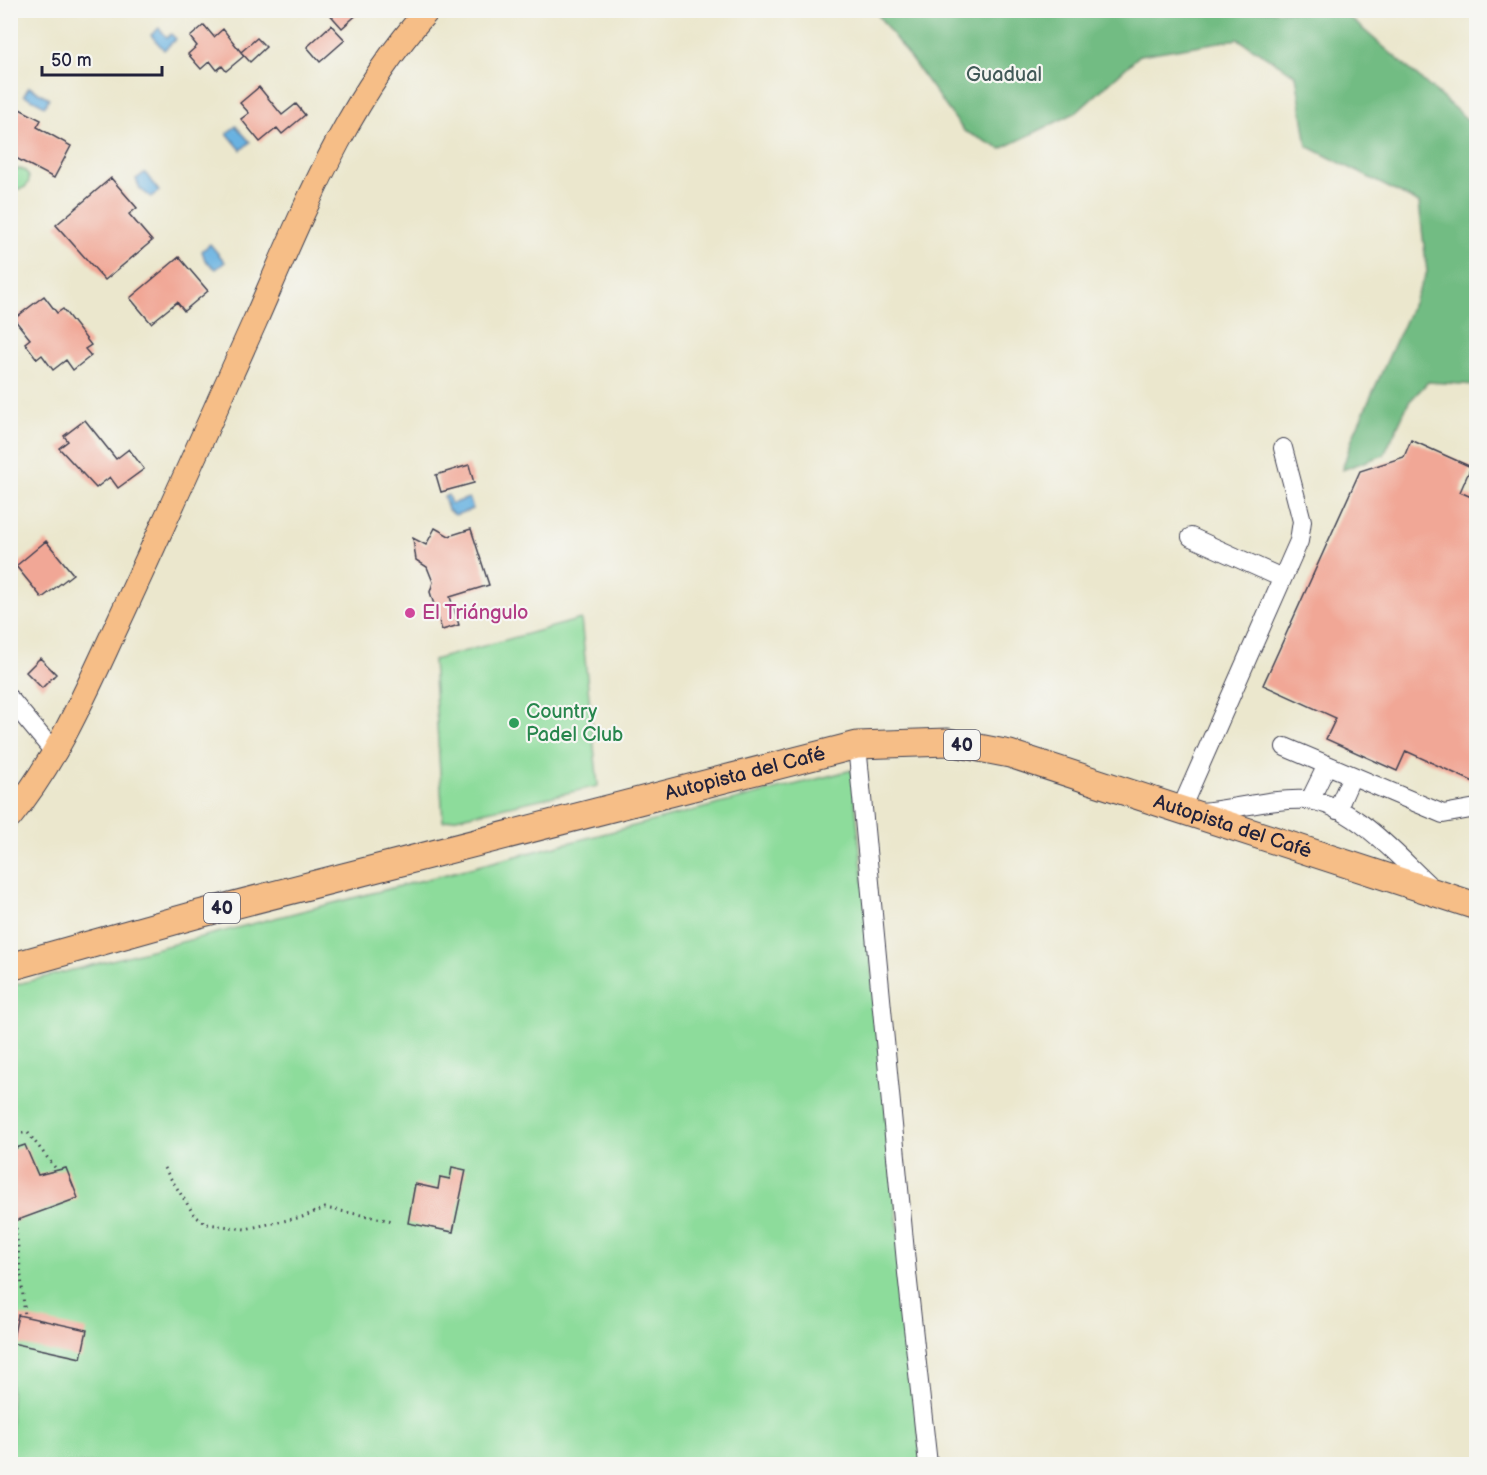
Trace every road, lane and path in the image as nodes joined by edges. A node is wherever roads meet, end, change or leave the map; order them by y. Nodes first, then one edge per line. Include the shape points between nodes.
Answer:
1 (428, 10) edge
2 (1283, 448) dead end
3 (1191, 537) dead end
4 (1282, 578) junction
5 (10, 699) edge
6 (857, 745) junction
7 (1285, 747) dead end
8 (55, 753) junction
9 (1327, 765) junction
10 (1352, 776) junction
11 (1310, 800) junction
12 (1476, 808) edge
13 (1337, 810) junction
14 (1184, 812) junction
15 (10, 817) edge
16 (1438, 895) junction
17 (1476, 906) edge
18 (10, 967) edge
19 (10, 1133) edge
20 (164, 1168) dead end
21 (57, 1170) dead end
22 (393, 1221) dead end
23 (16, 1228) dead end
24 (25, 1316) dead end
25 (928, 1464) edge

1 - 8 main road via 381,69 342,131 179,492
2 - 4 street via 1302,521 1299,541
3 - 4 street
4 - 14 street
5 - 8 street
6 - 14 highway, Autopista del Café / 40 via 948,742 1010,754
6 - 18 highway, Autopista del Café / 40 via 199,914
6 - 25 street
7 - 9 street
8 - 15 main road
9 - 10 street
9 - 11 street
10 - 12 street via 1443,814
10 - 13 street
11 - 13 street
11 - 14 street
13 - 16 street via 1373,832
14 - 16 highway, Autopista del Café / 40
16 - 17 highway, Autopista del Café / 40
19 - 21 path via 28,1133
20 - 22 path via 195,1216 207,1224 245,1229 325,1208
23 - 24 path

